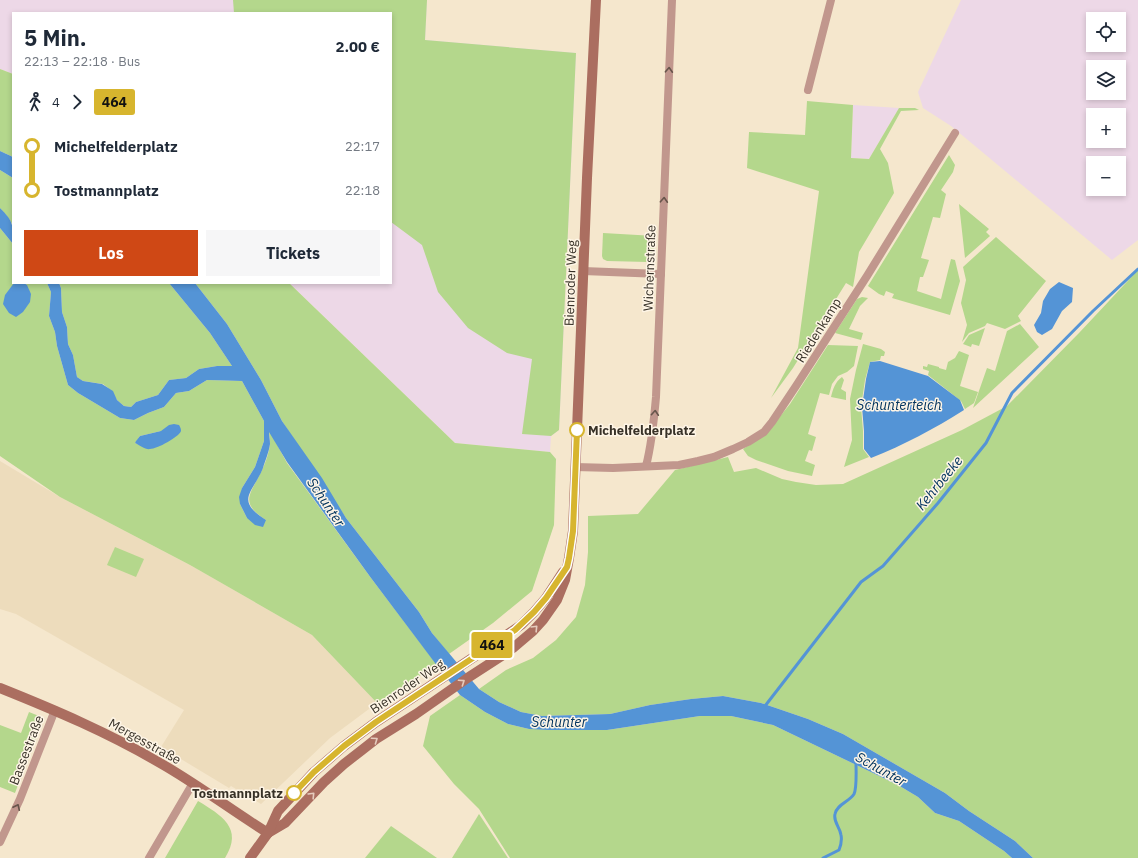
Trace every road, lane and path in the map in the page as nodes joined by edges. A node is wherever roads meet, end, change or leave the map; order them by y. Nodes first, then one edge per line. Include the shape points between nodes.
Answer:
1 (596, 0) edge
2 (672, 0) edge
3 (831, 0) edge
4 (808, 90) dead end
5 (955, 132) dead end
6 (583, 271) junction
7 (661, 274) junction
8 (646, 466) junction
9 (575, 467) junction
10 (567, 567) junction
11 (0, 688) edge
12 (54, 710) junction
13 (193, 783) junction
14 (268, 833) junction
15 (0, 842) edge
16 (149, 858) edge
17 (250, 858) edge

1 - 6 main road, Bienroder Weg
7 -> 2 street, Wichernstraße
3 - 4 street
5 - 8 street, Riedenkamp via 867,276 764,432 748,442 698,462
6 - 7 street
6 - 9 main road, Bienroder Weg
8 -> 7 street, Wichernstraße via 654,427
8 - 9 street
9 - 10 main road, Bienroder Weg via 573,531
10 - 14 main road, Bienroder Weg via 546,598 515,630 376,722 314,772 278,811
14 -> 10 main road, Bienroder Weg via 285,823 324,782 376,739 513,648 533,631 557,600
11 - 12 main road, Mergesstraße
12 - 13 main road, Mergesstraße via 136,749
15 -> 12 street, Bassestraße via 20,799
13 - 14 main road, Mergesstraße
13 - 16 street
14 - 17 main road, Bienroder Weg

